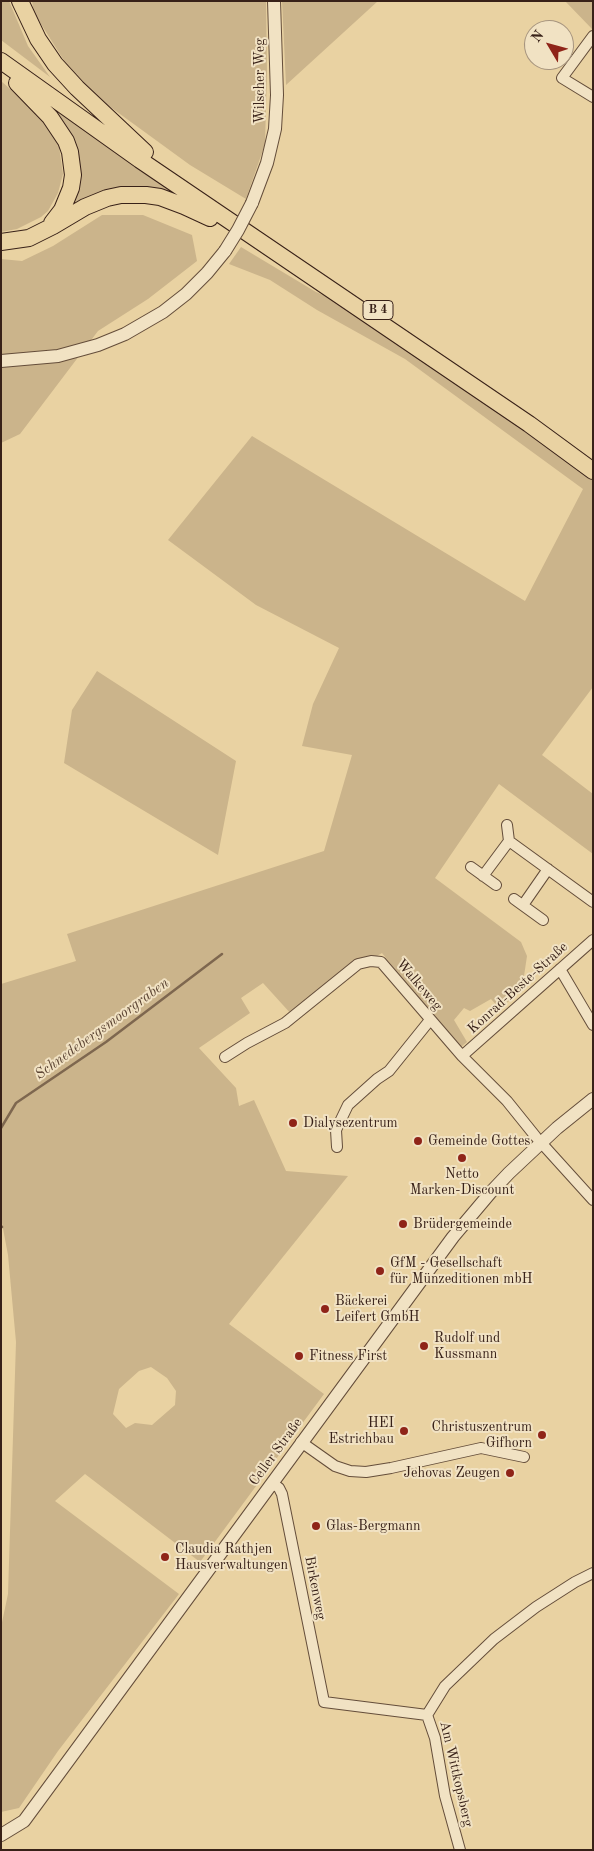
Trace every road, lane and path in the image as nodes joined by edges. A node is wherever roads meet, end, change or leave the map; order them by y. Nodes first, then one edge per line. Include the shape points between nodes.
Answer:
1 (20, 1) edge
2 (274, 1) edge
3 (593, 36) edge
4 (1, 50) edge
5 (1, 62) edge
6 (1, 67) edge
7 (593, 97) edge
8 (145, 152) junction
9 (39, 234) junction
10 (1, 242) edge
11 (260, 242) junction
12 (1, 361) edge
13 (593, 457) edge
14 (593, 471) edge
15 (507, 825) dead end
16 (509, 841) junction
17 (471, 867) dead end
18 (548, 869) junction
19 (483, 876) junction
20 (496, 885) dead end
21 (593, 902) edge
22 (543, 920) dead end
23 (593, 940) edge
24 (560, 969) junction
25 (430, 1020) junction
26 (593, 1025) edge
27 (462, 1056) junction
28 (224, 1057) dead end
29 (593, 1099) edge
30 (541, 1142) junction
31 (337, 1147) dead end
32 (593, 1200) edge
33 (301, 1442) junction
34 (524, 1458) dead end
35 (278, 1489) junction
36 (593, 1573) edge
37 (427, 1715) junction
38 (1, 1835) edge
39 (460, 1850) edge

1 - 8 highway via 38,39 55,64
2 - 12 street, Wilscher Weg, bridge via 275,129 252,203 224,251 186,294 126,334 58,356
3 - 7 street via 562,78
4 - 8 highway, B 4
5 - 11 highway, B 4
6 - 9 highway via 50,117 64,136 70,152 73,174 68,199 56,219
8 - 13 highway, B 4
9 - 10 highway
9 - 11 highway via 97,201 134,194 172,201
11 - 14 highway, B 4
15 - 16 street
16 - 18 street
16 - 19 street
17 - 19 street
18 - 21 street
18 - 22 street via 518,902
19 - 20 street
23 - 24 street, Konrad-Beste-Straße
24 - 26 street
24 - 27 street, Konrad-Beste-Straße
25 - 27 street, Walkeweg
25 - 28 street, Walkeweg via 381,962 371,961 358,964 285,1023
25 - 31 street via 389,1071 348,1105 336,1130
27 - 30 street, Walkeweg via 507,1101
29 - 30 street, Celler Straße
30 - 32 street, Walkeweg
30 - 33 street, Celler Straße via 491,1192 453,1237
33 - 34 street via 335,1466 350,1471 391,1468 480,1448
33 - 35 street, Celler Straße
35 - 37 street, Birkenweg via 324,1702
35 - 38 street, Celler Straße via 24,1822
36 - 37 street, Am Wittkopsberg via 536,1607 494,1639 445,1686
37 - 39 street, Am Wittkopsberg

